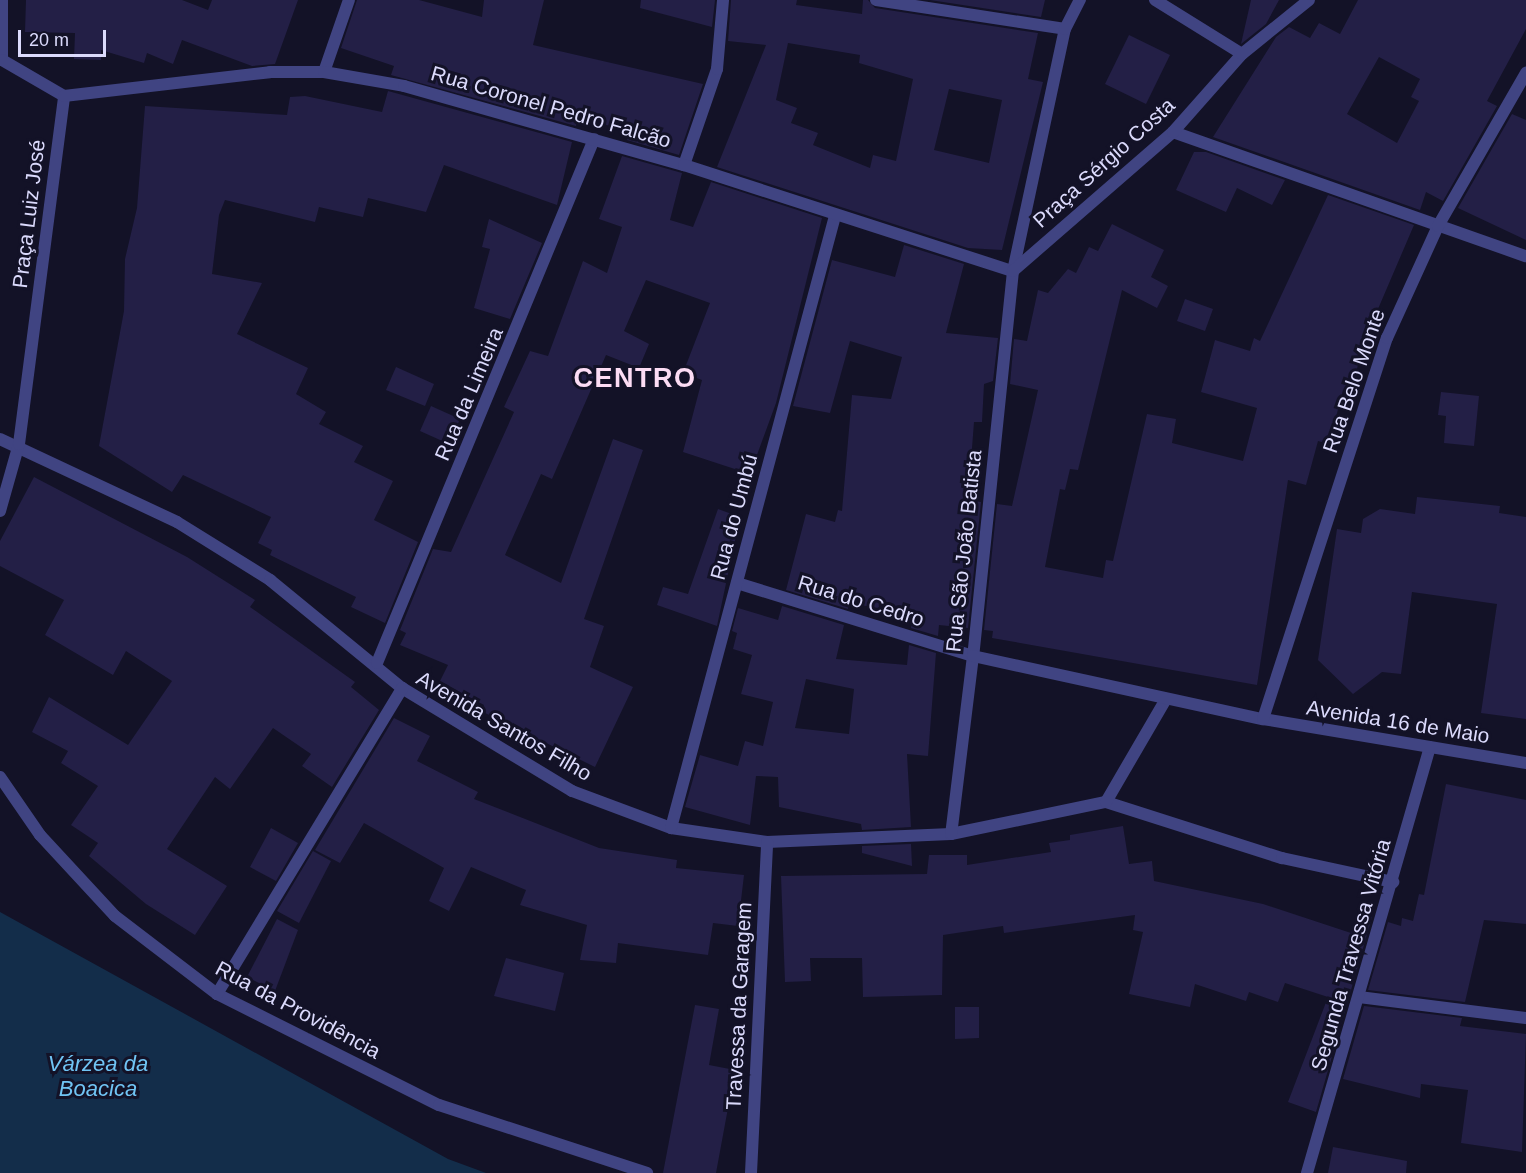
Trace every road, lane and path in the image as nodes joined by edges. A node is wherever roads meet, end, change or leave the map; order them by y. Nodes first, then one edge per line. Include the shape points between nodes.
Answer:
1 (2, 0) edge
2 (349, 0) edge
3 (723, 0) edge
4 (876, 0) edge
5 (1080, 0) edge
6 (1155, 0) edge
7 (1309, 0) edge
8 (1065, 28) junction
9 (1242, 54) junction
10 (1, 60) edge
11 (324, 72) junction
12 (1526, 73) edge
13 (63, 96) junction
14 (1173, 132) junction
15 (594, 138) junction
16 (684, 165) junction
17 (835, 216) junction
18 (1438, 226) junction
19 (1526, 255) edge
20 (1013, 271) junction
21 (0, 439) edge
22 (19, 444) junction
23 (0, 511) edge
24 (737, 583) junction
25 (973, 656) junction
26 (377, 663) junction
27 (402, 688) junction
28 (1166, 699) junction
29 (1263, 720) junction
30 (1430, 747) junction
31 (1526, 763) edge
32 (0, 777) edge
33 (1106, 802) junction
34 (671, 828) junction
35 (951, 834) junction
36 (767, 842) junction
37 (1393, 882) junction
38 (217, 994) junction
39 (1359, 997) junction
40 (1526, 1018) edge
41 (647, 1173) edge
42 (751, 1173) edge
43 (1307, 1173) edge

1 - 10 street
2 - 11 street
3 - 16 street via 717,69
4 - 8 street
5 - 8 street, Rua São João Batista
6 - 9 street
7 - 9 street, Praça Sérgio Costa
8 - 20 street, Rua São João Batista
9 - 14 street, Praça Sérgio Costa
10 - 13 street
11 - 13 street, Rua Coronel Pedro Falcão via 270,72
11 - 15 street, Rua Coronel Pedro Falcão via 404,86
12 - 18 street, Rua Belo Monte
13 - 22 street, Praça Luiz José
14 - 18 street
14 - 20 street, Praça Sérgio Costa
15 - 16 street, Rua Coronel Pedro Falcão
15 - 26 street, Rua da Limeira
16 - 17 street, Rua Coronel Pedro Falcão
17 - 20 street, Rua Coronel Pedro Falcão
17 - 24 street, Rua do Umbú
18 - 19 street
18 - 29 street, Rua Belo Monte via 1387,338
20 - 25 street, Rua São João Batista
21 - 22 street, Avenida Santos Filho
22 - 23 street, Praça Luiz José
22 - 26 street, Avenida Santos Filho via 177,522 270,580
24 - 25 street, Rua do Cedro
24 - 34 street, Rua do Umbú
25 - 28 street, Rua do Cedro
25 - 35 street, Rua São João Batista
26 - 27 street, Avenida Santos Filho
27 - 34 street, Avenida Santos Filho via 572,792
27 - 38 street
28 - 29 street, Avenida 16 de Maio
28 - 33 street
29 - 30 street, Avenida 16 de Maio
30 - 31 street, Avenida 16 de Maio
30 - 37 street, Segunda Travessa Vitória
32 - 38 street, Rua da Providência via 40,835 115,916
33 - 35 street, Avenida Santos Filho
33 - 37 street via 1282,858
34 - 36 street, Avenida Santos Filho
35 - 36 street, Avenida Santos Filho
36 - 42 street, Travessa da Garagem
37 - 39 street, Segunda Travessa Vitória
38 - 41 street, Rua da Providência via 439,1105
39 - 40 street
39 - 43 street, Segunda Travessa Vitória

